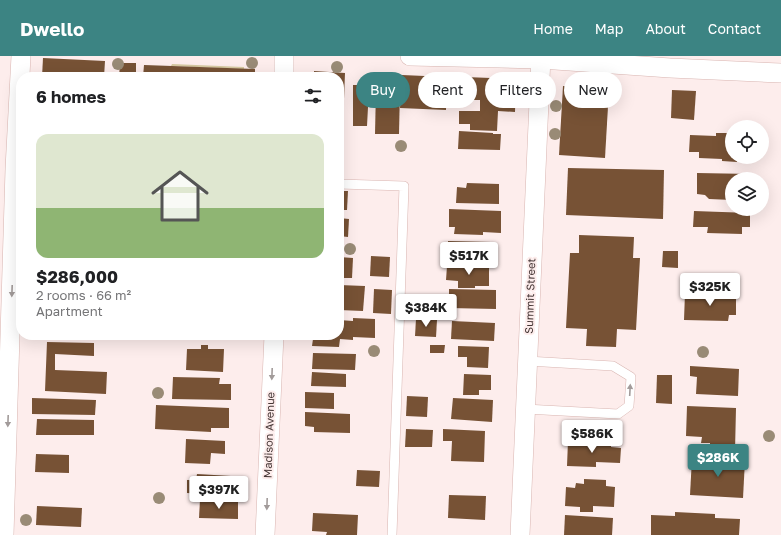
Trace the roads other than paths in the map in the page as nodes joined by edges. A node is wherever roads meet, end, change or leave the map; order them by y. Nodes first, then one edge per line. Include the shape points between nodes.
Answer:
1 (21, 56) edge
2 (284, 56) edge
3 (410, 56) edge
4 (541, 57) edge
5 (21, 72) edge
6 (284, 72) edge
7 (781, 72) edge
8 (344, 184) edge
9 (16, 221) edge
10 (274, 340) edge
11 (527, 361) junction
12 (525, 409) junction
13 (4, 535) edge
14 (265, 535) edge
15 (392, 535) edge
16 (520, 535) edge

1 - 5 street
2 - 6 street
3 - 4 street
4 - 7 street
4 - 11 street, Summit Street
8 - 15 lane via 404,186
9 -> 13 street
10 -> 14 street, Madison Avenue
11 - 12 street, Summit Street
12 -> 11 lane via 618,414 629,406 631,377 613,366
12 - 16 street, Summit Street

